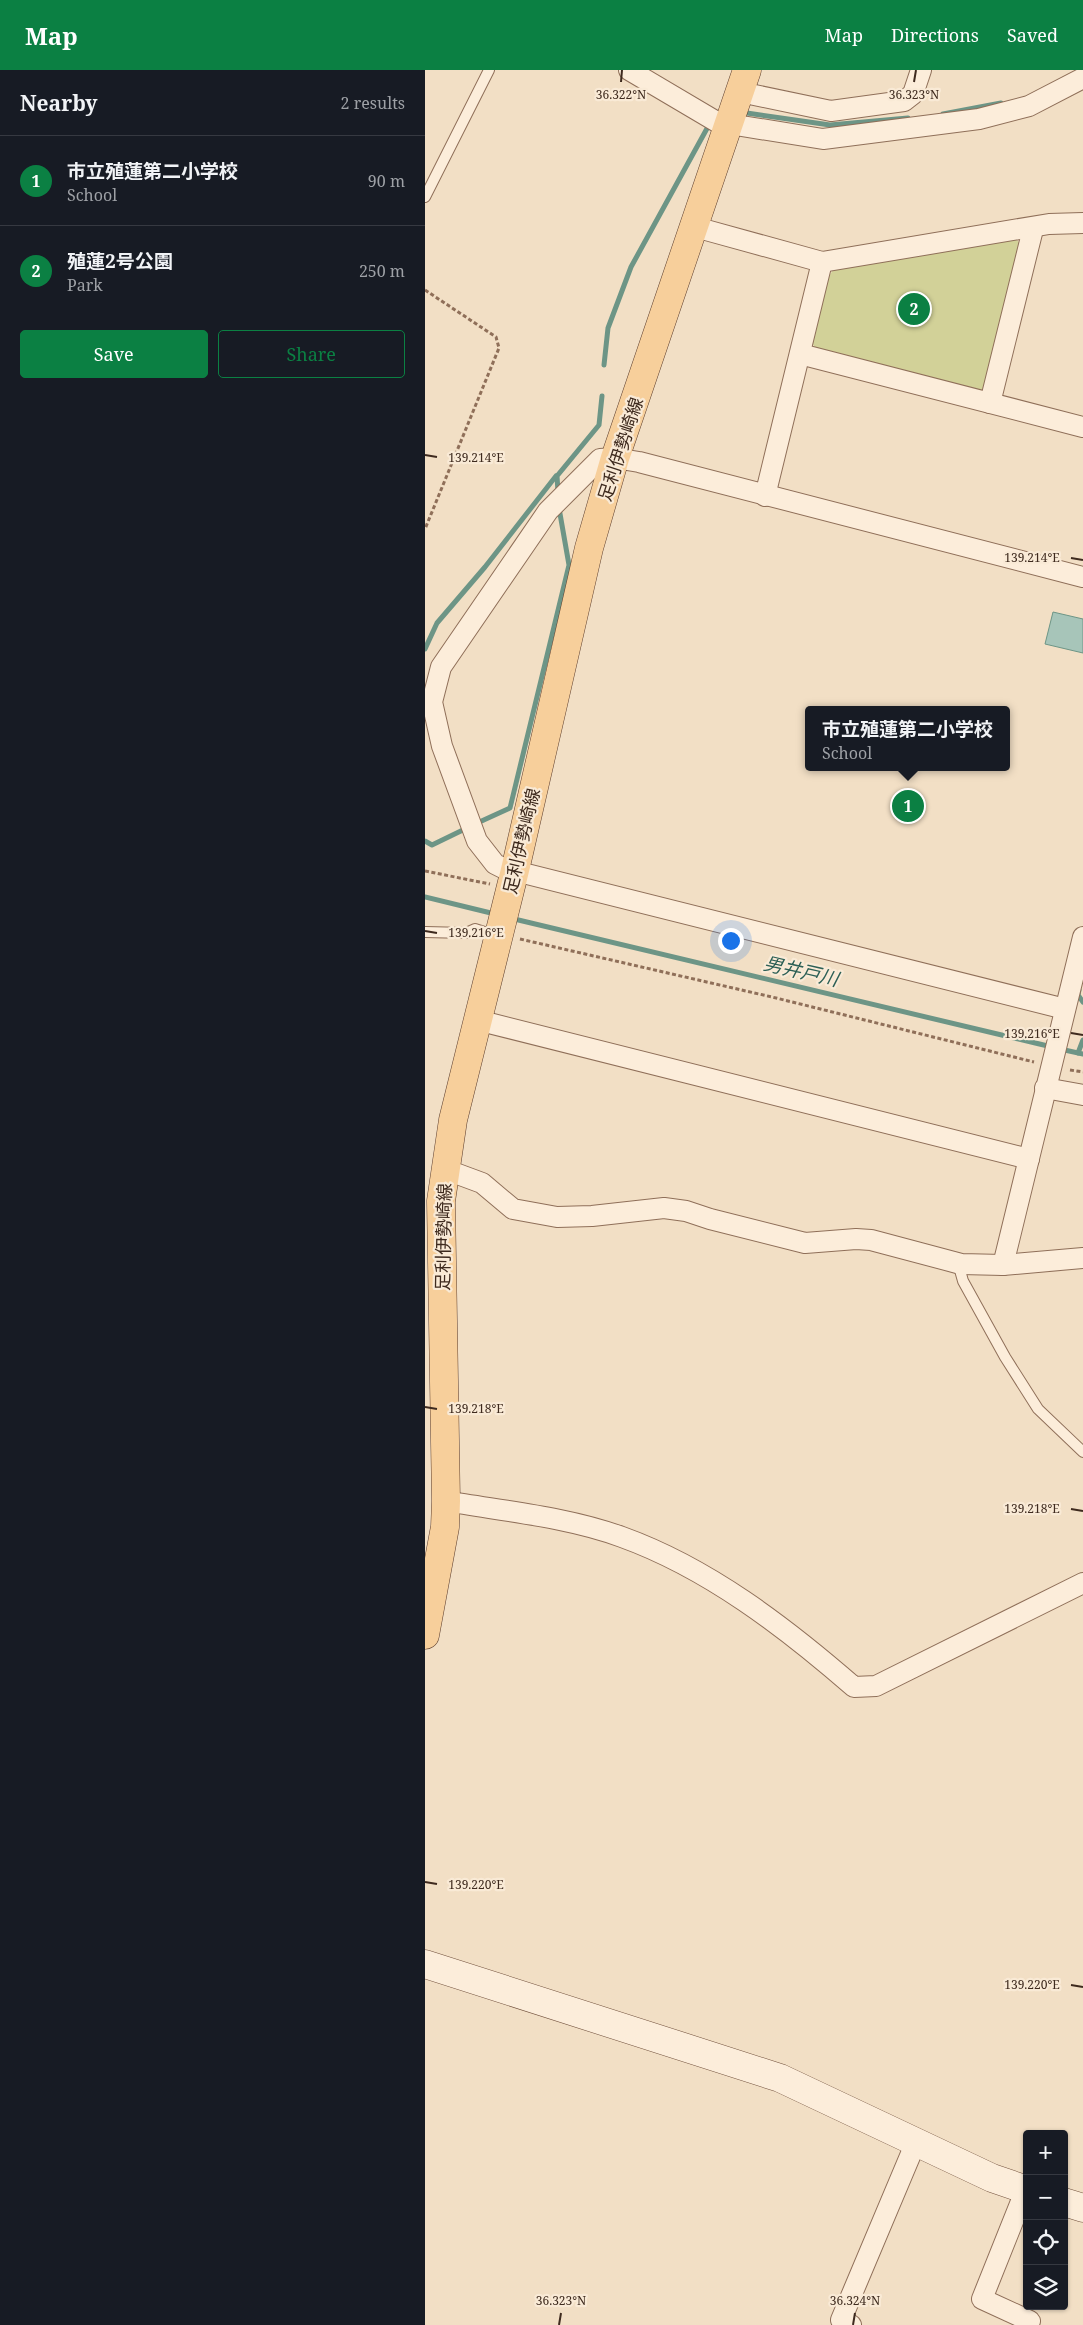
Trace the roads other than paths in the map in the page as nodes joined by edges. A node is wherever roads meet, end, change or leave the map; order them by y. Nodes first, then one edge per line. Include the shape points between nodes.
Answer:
1 (489, 70) edge
2 (629, 70) edge
3 (921, 70) edge
4 (1083, 78) edge
5 (730, 106) edge
6 (425, 197) edge
7 (1083, 223) edge
8 (695, 227) junction
9 (1033, 229) junction
10 (822, 262) junction
11 (800, 354) junction
12 (990, 403) junction
13 (1083, 427) edge
14 (615, 458) junction
15 (765, 496) junction
16 (1083, 577) edge
17 (508, 883) junction
18 (425, 932) edge
19 (506, 935) junction
20 (1083, 937) edge
21 (1065, 1009) junction
22 (477, 1020) junction
23 (1045, 1088) junction
24 (1083, 1094) edge
25 (1029, 1159) junction
26 (445, 1166) junction
27 (1083, 1258) edge
28 (958, 1263) junction
29 (1003, 1265) junction
30 (1083, 1452) edge
31 (446, 1501) junction
32 (1083, 1583) edge
33 (425, 1635) edge
34 (425, 1964) edge
35 (916, 2142) junction
36 (1023, 2189) edge
37 (1023, 2200) edge
38 (1068, 2203) edge
39 (1083, 2208) edge
40 (851, 2325) edge
41 (1028, 2325) edge

1 - 6 lane
2 - 5 street
3 - 5 street via 913,94 904,101 831,111
4 - 5 street via 1029,106 996,115 842,138 823,139
5 - 8 main road, 足利伊勢崎線
7 - 9 street via 1049,224
8 - 10 street
8 - 14 main road, 足利伊勢崎線
9 - 10 street
9 - 12 street
10 - 11 street
11 - 12 street
11 - 15 street
12 - 13 street
14 - 15 street
14 - 17 main road, 足利伊勢崎線 via 589,548
14 - 17 street via 601,459 548,510 441,666 432,702 442,746 477,841
15 - 16 street
17 - 19 main road, 足利伊勢崎線
17 - 21 street
18 - 19 lane via 466,933 475,929
19 - 22 main road, 足利伊勢崎線
20 - 21 street
21 - 23 street via 1055,1065
22 - 25 street
22 - 26 main road, 足利伊勢崎線
23 - 24 street
23 - 25 street
25 - 29 street
26 - 28 street via 482,1183 513,1209 557,1217 664,1208 686,1211 782,1239 805,1243 871,1240
26 - 31 main road, 足利伊勢崎線 via 440,1259
27 - 29 street
28 - 29 street
28 - 30 lane via 963,1281 1038,1409
31 - 32 street via 581,1525 621,1536 670,1557 731,1593 814,1653 854,1687 876,1686
31 - 33 main road, 足利伊勢崎線 via 445,1527
34 - 35 street via 780,2078
35 - 36 street via 992,2178
35 - 40 street via 841,2320
37 - 41 street via 982,2298 1030,2321
38 - 39 street

